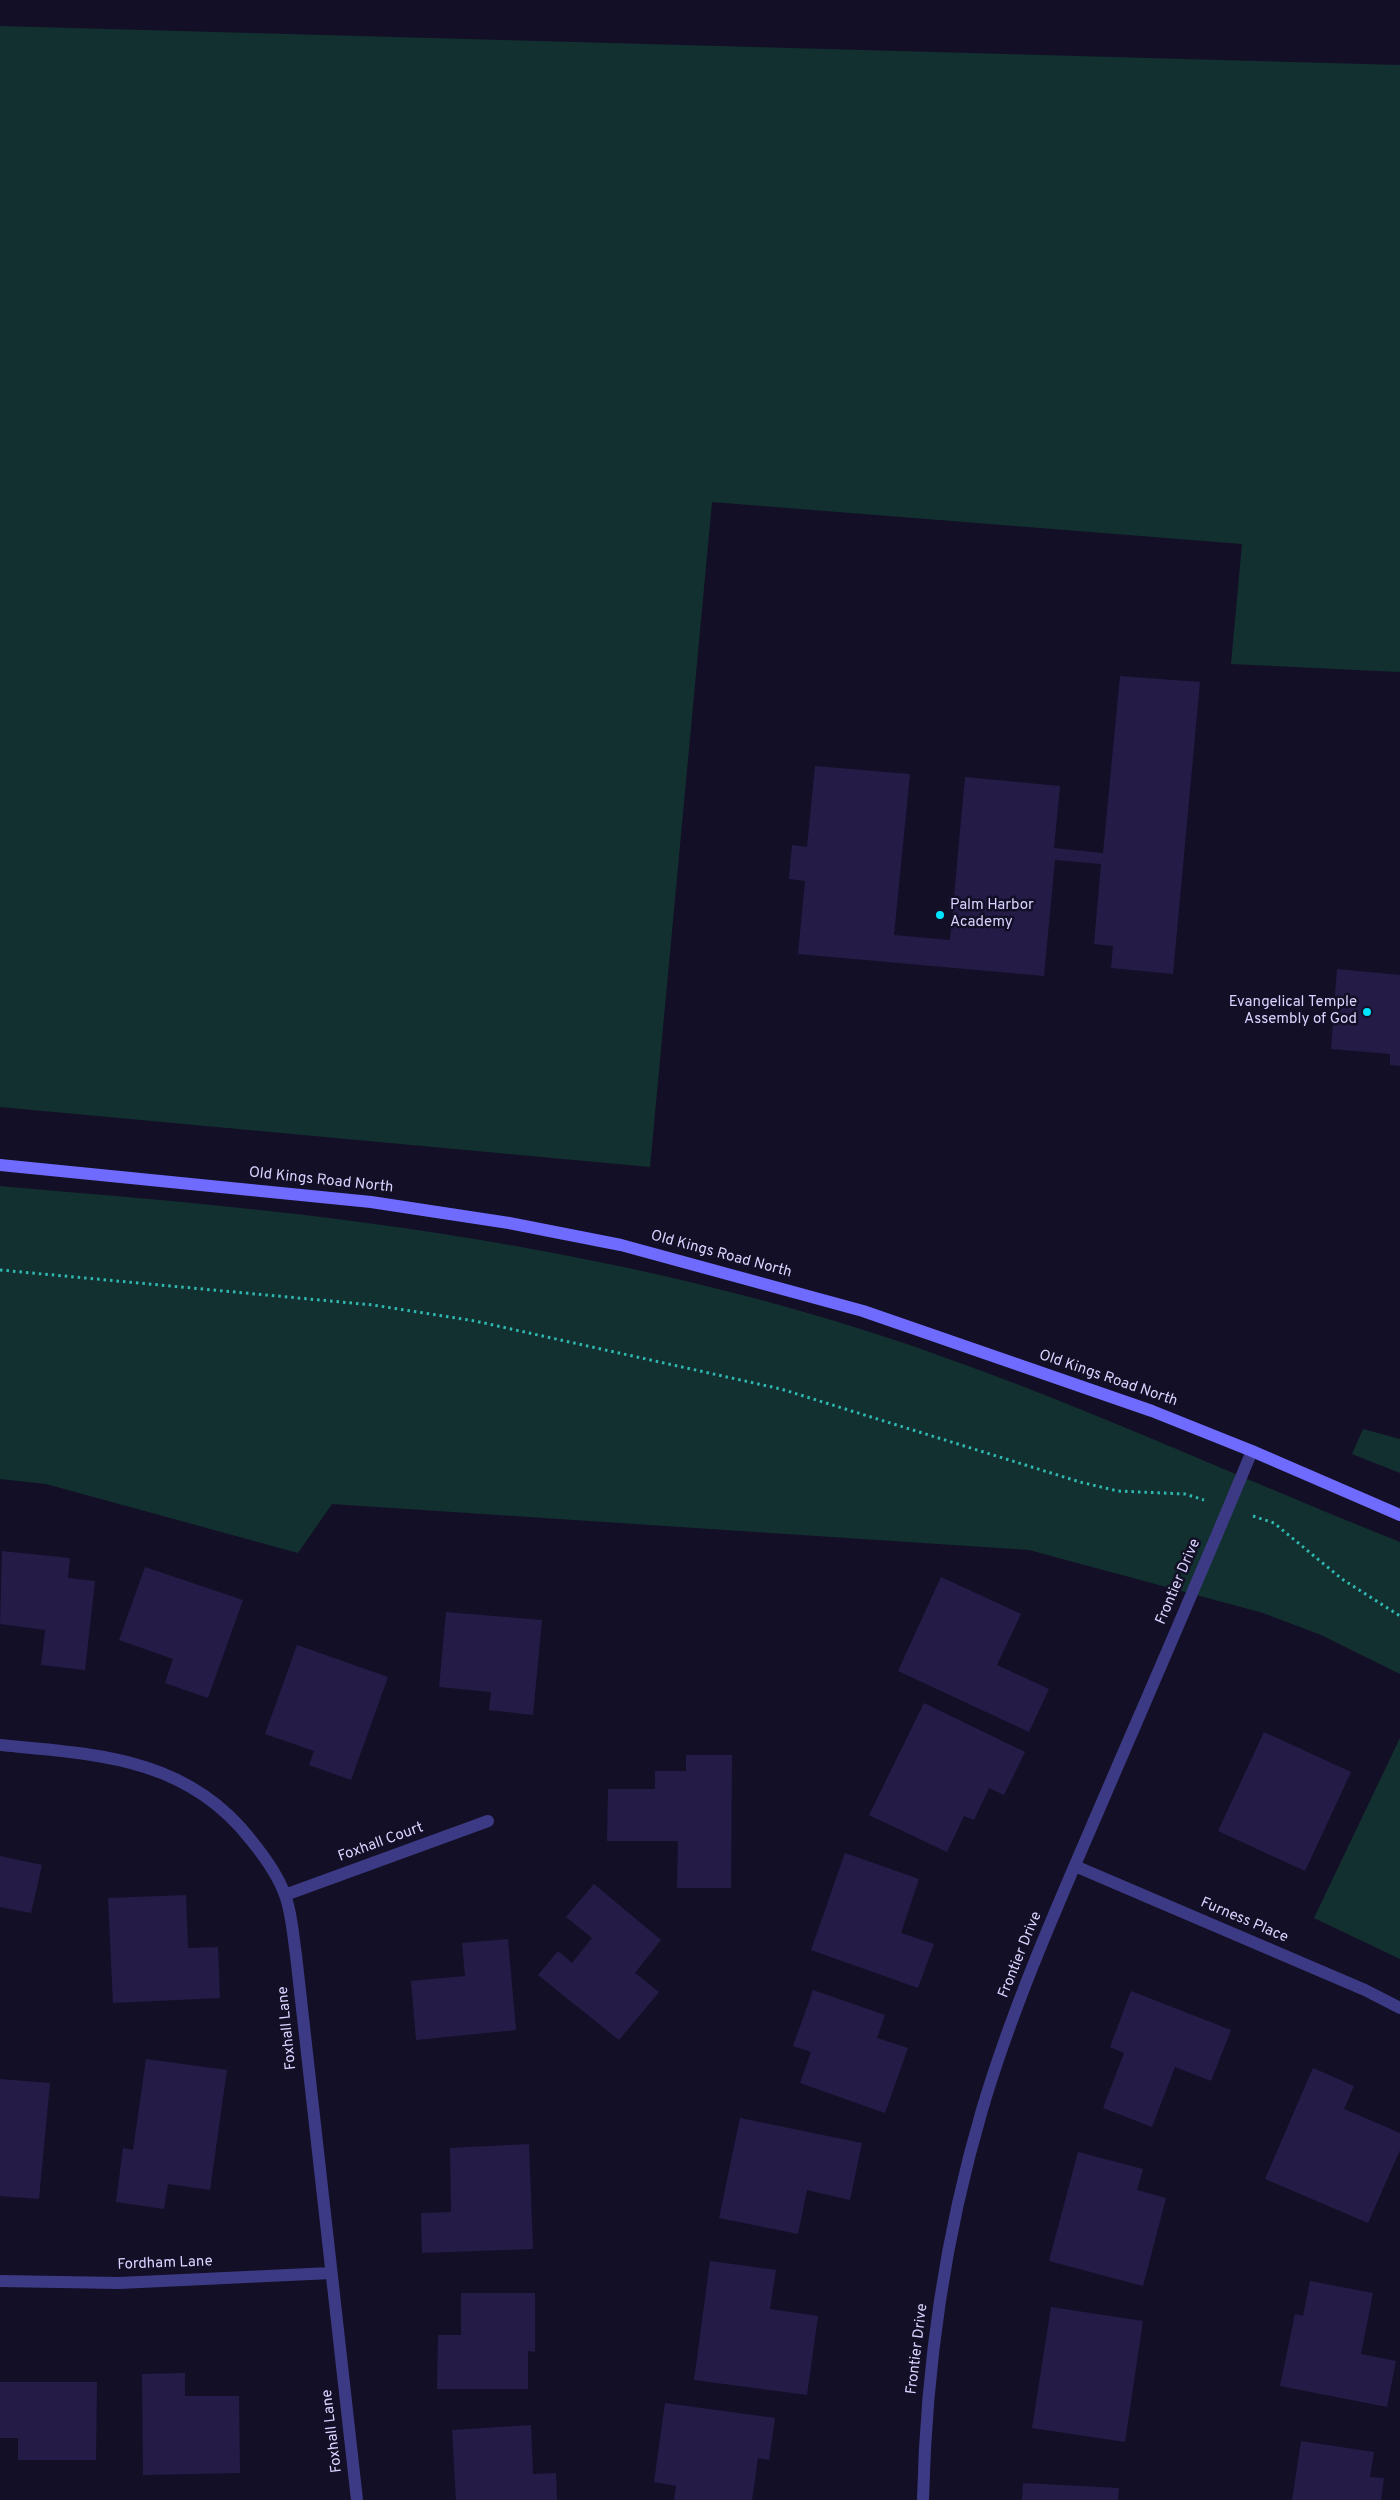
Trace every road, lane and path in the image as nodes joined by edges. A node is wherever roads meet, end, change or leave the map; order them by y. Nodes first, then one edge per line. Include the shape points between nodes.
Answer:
1 (0, 1165) edge
2 (0, 1270) edge
3 (1252, 1451) junction
4 (1185, 1494) dead end
5 (1400, 1515) edge
6 (1274, 1522) dead end
7 (1400, 1616) edge
8 (0, 1745) edge
9 (488, 1821) dead end
10 (1075, 1866) junction
11 (285, 1895) junction
12 (1400, 2008) edge
13 (331, 2273) junction
14 (0, 2281) edge
15 (357, 2500) edge
16 (923, 2500) edge

1 - 3 street, Old Kings Road North via 370,1202 509,1223 621,1245 863,1311 1152,1411
2 - 4 path via 433,1313 781,1389 1080,1482 1118,1491
3 - 5 street, Old Kings Road North
3 - 10 street, Frontier Drive
6 - 7 path via 1342,1579
8 - 11 street, Foxhall Lane via 123,1760 190,1784 225,1810 242,1828 272,1870
9 - 11 street, Foxhall Court
10 - 12 street, Furness Place
10 - 16 street, Frontier Drive via 1024,1987 982,2111 948,2250 936,2327
11 - 13 street, Foxhall Lane via 295,1946
13 - 14 street, Fordham Lane via 119,2283
13 - 15 street, Foxhall Lane

